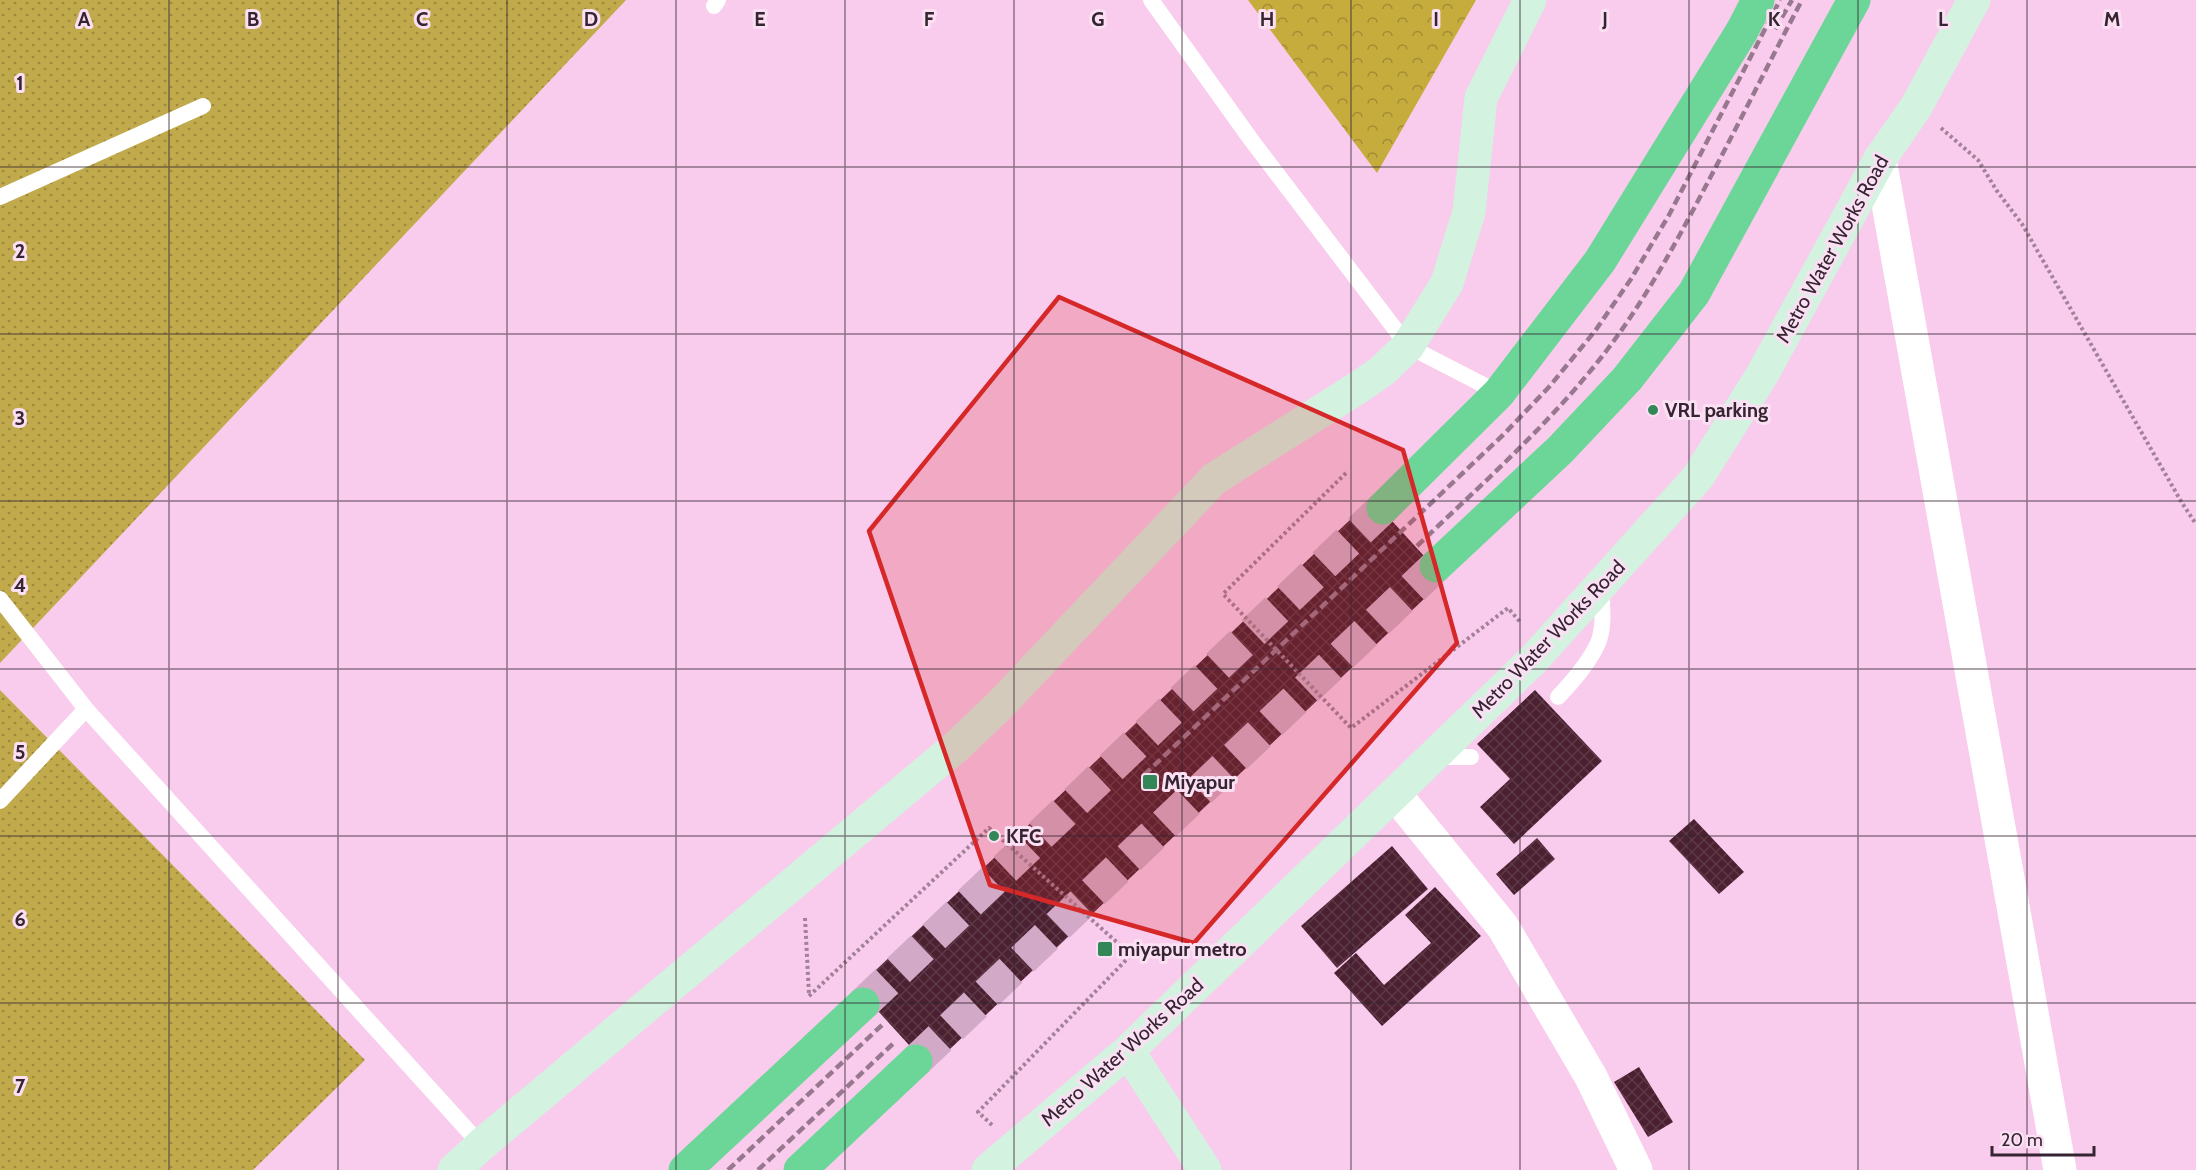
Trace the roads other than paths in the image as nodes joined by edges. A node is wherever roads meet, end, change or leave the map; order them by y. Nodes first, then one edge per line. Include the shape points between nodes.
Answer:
1 (1151, 0) edge
2 (1530, 0) edge
3 (1758, 0) edge
4 (1854, 0) edge
5 (1974, 0) edge
6 (203, 106) dead end
7 (1880, 159) junction
8 (0, 197) edge
9 (1408, 346) junction
10 (1499, 393) junction
11 (1383, 508) tunnel mouth
12 (1436, 566) tunnel mouth
13 (1600, 586) junction
14 (0, 599) edge
15 (1558, 697) dead end
16 (86, 710) junction
17 (1433, 756) junction
18 (1471, 757) dead end
19 (1395, 794) junction
20 (0, 801) edge
21 (863, 1004) tunnel mouth
22 (1128, 1051) junction
23 (916, 1061) tunnel mouth
24 (481, 1145) junction
25 (454, 1170) edge
26 (685, 1170) edge
27 (800, 1170) edge
28 (988, 1170) edge
29 (1205, 1170) edge
30 (1636, 1170) edge
31 (2060, 1170) edge

1 - 9 lane
2 - 9 street via 1481,98 1469,212 1447,284
3 - 10 highway via 1600,261
4 - 12 highway via 1694,293 1627,379 1560,450
5 - 7 street, Metro Water Works Road via 1916,107
6 - 8 lane
7 - 13 street, Metro Water Works Road via 1762,375 1698,477
7 - 31 street
9 - 10 lane
9 - 24 street via 1359,387 1215,479 957,746
10 - 11 highway
13 - 15 lane via 1602,618 1598,642 1579,674
13 - 17 street, Metro Water Works Road via 1534,659
14 - 16 lane
16 - 20 lane
16 - 24 lane
17 - 18 lane
17 - 19 street, Metro Water Works Road
19 - 22 street, Metro Water Works Road
19 - 30 street via 1503,927 1591,1077
21 - 26 highway
22 - 28 street, Metro Water Works Road
22 - 29 street
23 - 27 highway
24 - 25 street

